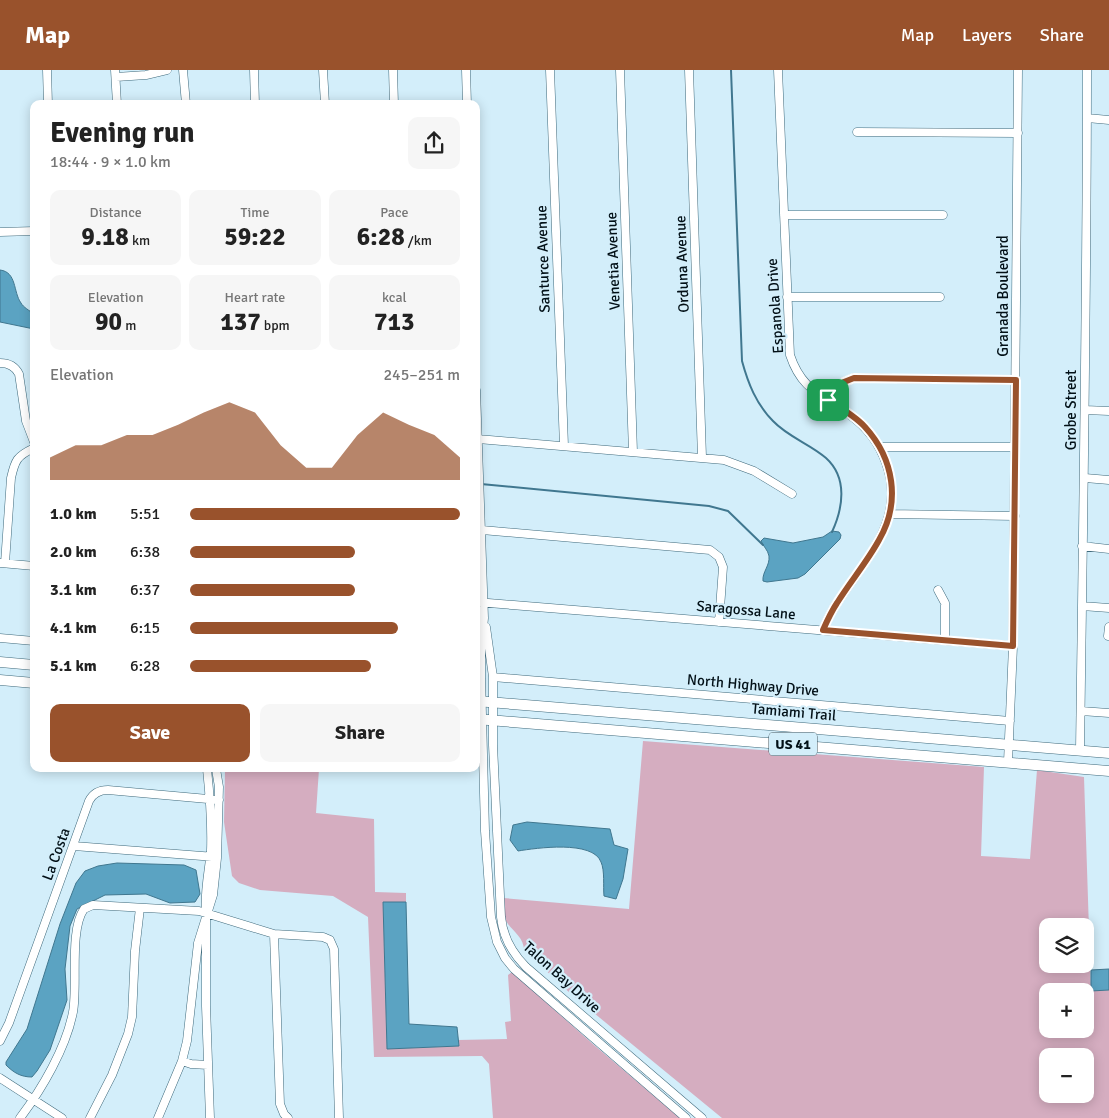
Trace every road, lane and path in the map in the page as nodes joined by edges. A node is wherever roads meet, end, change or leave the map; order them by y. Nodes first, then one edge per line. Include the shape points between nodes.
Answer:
1 (47, 70) edge
2 (167, 70) edge
3 (183, 70) edge
4 (254, 70) edge
5 (323, 70) edge
6 (392, 70) edge
7 (466, 70) edge
8 (550, 70) edge
9 (620, 70) edge
10 (688, 70) edge
11 (778, 70) edge
12 (1018, 70) edge
13 (1088, 70) edge
14 (116, 74) edge
15 (48, 100) edge
16 (117, 100) edge
17 (186, 100) edge
18 (255, 100) edge
19 (325, 100) edge
20 (394, 100) edge
21 (467, 100) edge
22 (1087, 118) junction
23 (1109, 120) edge
24 (857, 132) dead end
25 (1018, 133) junction
26 (784, 215) junction
27 (943, 215) dead end
28 (30, 231) edge
29 (0, 232) edge
30 (787, 297) junction
31 (940, 297) dead end
32 (1, 363) edge
33 (1016, 380) junction
34 (828, 400) junction
35 (1085, 410) junction
36 (1109, 411) edge
37 (30, 432) edge
38 (480, 439) edge
39 (564, 446) junction
40 (1015, 447) junction
41 (881, 448) junction
42 (30, 450) edge
43 (632, 452) junction
44 (702, 458) junction
45 (1085, 478) junction
46 (1109, 480) edge
47 (480, 491) edge
48 (792, 494) dead end
49 (890, 514) junction
50 (1015, 516) junction
51 (482, 530) junction
52 (1082, 546) junction
53 (1109, 549) edge
54 (3, 563) edge
55 (30, 566) edge
56 (938, 590) dead end
57 (480, 602) edge
58 (1082, 606) junction
59 (1109, 608) edge
60 (484, 618) junction
61 (718, 622) junction
62 (1109, 627) edge
63 (823, 630) junction
64 (1108, 636) edge
65 (0, 638) edge
66 (945, 640) junction
67 (30, 641) edge
68 (1013, 646) junction
69 (480, 658) edge
70 (0, 662) edge
71 (30, 665) edge
72 (493, 678) junction
73 (0, 680) edge
74 (30, 683) edge
75 (480, 701) edge
76 (493, 702) junction
77 (480, 705) edge
78 (1081, 711) junction
79 (1109, 713) edge
80 (484, 719) edge
81 (1010, 721) junction
82 (1009, 744) junction
83 (1080, 750) junction
84 (1109, 753) edge
85 (1008, 762) junction
86 (1109, 771) edge
87 (208, 772) edge
88 (217, 772) edge
89 (215, 800) junction
90 (74, 846) junction
91 (214, 857) junction
92 (140, 908) junction
93 (206, 913) junction
94 (274, 934) junction
95 (0, 1041) edge
96 (182, 1061) junction
97 (208, 1065) junction
98 (0, 1078) edge
99 (33, 1099) junction
100 (20, 1118) edge
101 (62, 1118) edge
102 (90, 1118) edge
103 (158, 1118) edge
104 (210, 1118) edge
105 (288, 1118) edge
106 (339, 1118) edge
107 (686, 1118) edge
108 (702, 1118) edge

1 - 15 street
2 - 14 street via 146,75
3 - 17 street
4 - 18 street
5 - 19 street
6 - 20 street
7 - 21 street
8 - 39 street, Santurce Avenue
9 - 43 street, Venetia Avenue
10 - 44 street, Orduna Avenue
11 - 26 street, Espanola Drive
12 - 25 street, Granada Boulevard
13 - 22 street, Grobe Street
14 - 16 street
22 - 23 street
22 - 35 street, Grobe Street
24 - 25 street
25 - 33 street, Granada Boulevard
26 - 27 street
26 - 30 street, Espanola Drive
28 - 29 street
30 - 31 street
30 - 34 street, Espanola Drive via 793,364 808,387
32 - 37 street via 12,365 19,374
33 - 34 street via 854,378 844,382
33 - 40 street, Granada Boulevard
34 - 41 street, Espanola Drive via 864,426
35 - 36 street
35 - 45 street, Grobe Street
38 - 39 street
39 - 43 street
40 - 41 street
40 - 50 street, Granada Boulevard
41 - 49 street, Espanola Drive via 891,482
42 - 54 street via 21,454 14,464
43 - 44 street
44 - 48 street via 724,460 754,471
45 - 46 street
45 - 52 street, Grobe Street
47 - 51 street
49 - 50 street
49 - 63 street, Espanola Drive via 879,540 836,604
50 - 68 street, Granada Boulevard
51 - 57 street
51 - 61 street via 714,552 723,569
52 - 53 street
52 - 58 street, Grobe Street
54 - 55 street
56 - 66 street via 945,603
57 - 60 street
57 - 61 street, Saragossa Lane
58 - 59 street
58 - 78 street, Grobe Street
60 - 69 street
60 - 72 street
61 - 63 street, Saragossa Lane
62 - 64 street
63 - 66 street, Saragossa Lane
65 - 67 street
66 - 68 street, Saragossa Lane
68 - 81 street, Granada Boulevard
70 - 71 main road
72 - 76 street
72 - 81 street, North Highway Drive
73 - 74 main road
75 - 76 main road, Tamiami Trail / US 41
76 - 80 street
76 - 82 main road, Tamiami Trail / US 41
77 - 80 street
78 - 79 street
78 - 83 street, Grobe Street
80 - 85 main road, US 41
80 - 107 street, Talon Bay Drive via 485,831 491,917 500,948 514,969
80 - 108 street, Talon Bay Drive via 500,917 508,943 526,967
81 - 82 street, Granada Boulevard
82 - 83 main road, Tamiami Trail / US 41
82 - 85 street, Granada Boulevard
83 - 84 main road, Tamiami Trail / US 41
85 - 86 main road, US 41
87 - 89 street
88 - 89 street via 219,782
89 - 90 street, La Costa via 100,791 90,799
89 - 91 street
90 - 91 street
90 - 95 street, La Costa
91 - 93 street via 213,895
92 - 93 street
92 - 99 street via 93,906 82,912 76,941 72,1019
92 - 102 street via 128,1034
93 - 94 street
93 - 96 street via 198,943 190,1025
93 - 97 street
94 - 105 street via 280,1104
94 - 106 street via 325,938 333,946
96 - 97 street
96 - 103 street
97 - 104 street
98 - 99 street
99 - 100 street
99 - 101 street

